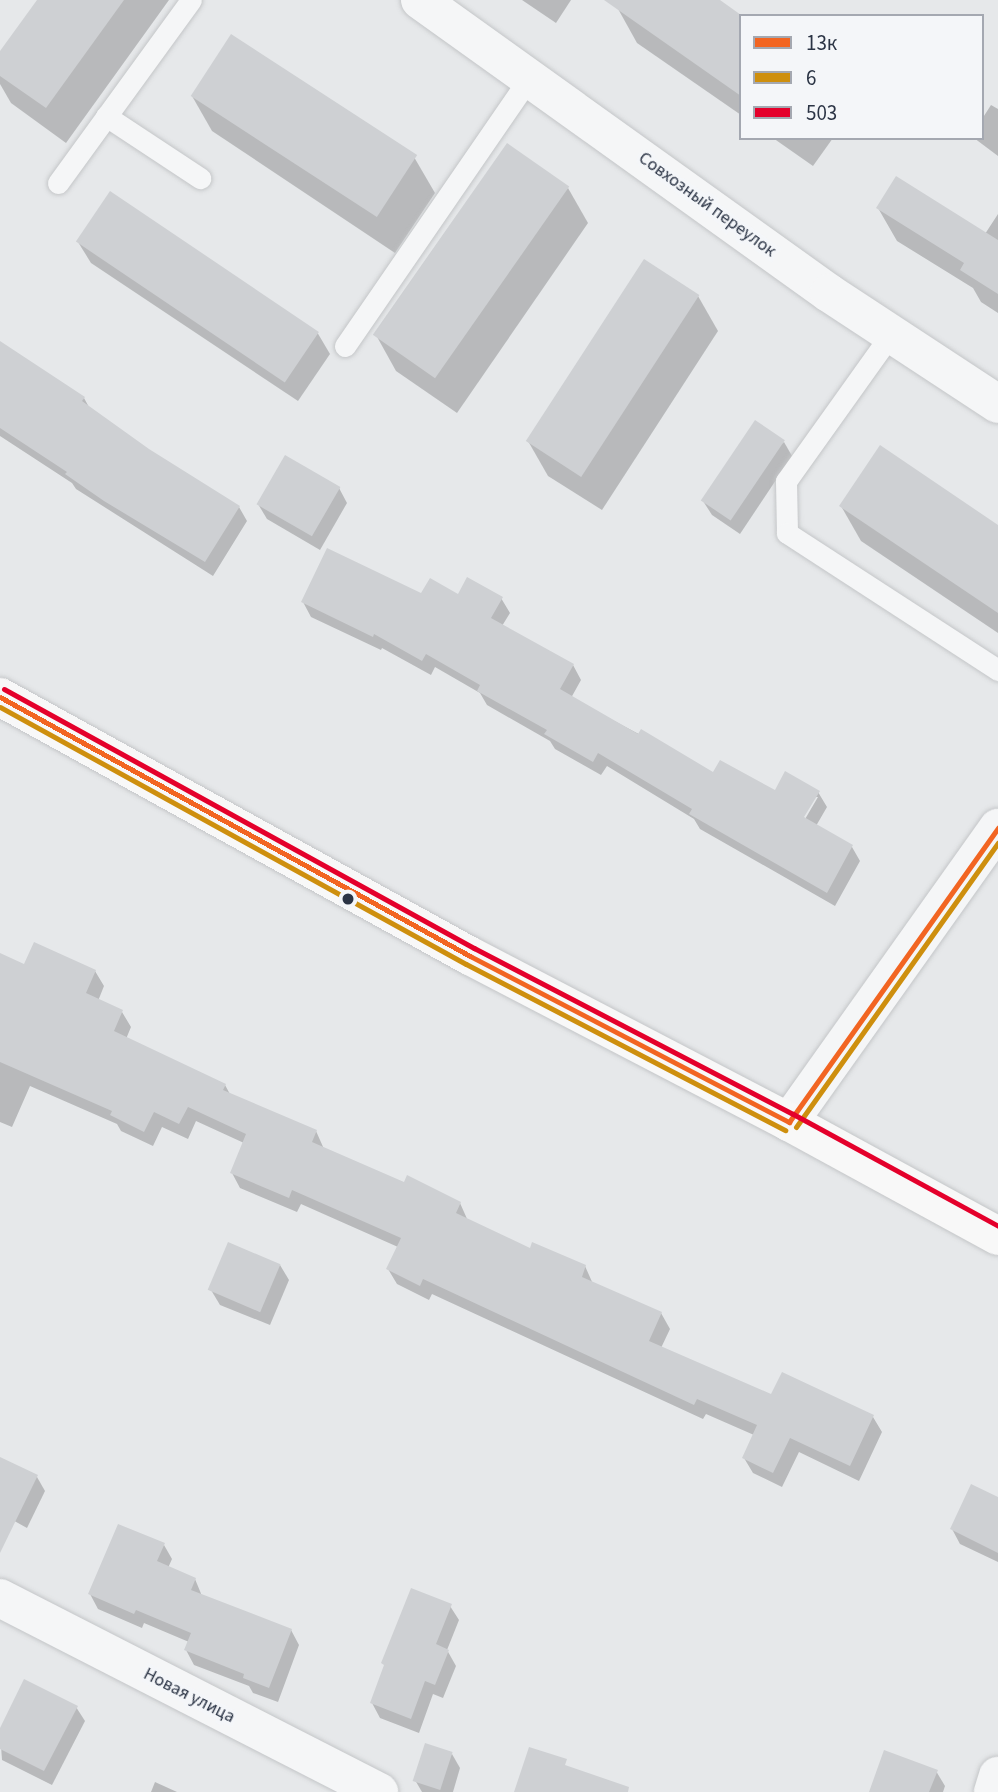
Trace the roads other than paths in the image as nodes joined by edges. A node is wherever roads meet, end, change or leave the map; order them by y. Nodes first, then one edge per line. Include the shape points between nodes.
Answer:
1 (191, 0) edge
2 (420, 0) edge
3 (529, 78) junction
4 (106, 116) junction
5 (200, 178) dead end
6 (58, 183) dead end
7 (891, 334) junction
8 (345, 346) dead end
9 (998, 404) edge
10 (998, 670) edge
11 (0, 697) edge
12 (998, 828) edge
13 (789, 1122) junction
14 (998, 1236) edge
15 (0, 1598) edge
16 (998, 1776) edge
17 (379, 1792) edge
18 (993, 1792) edge

1 - 4 lane
2 - 3 street, Совхозный переулок
3 - 7 street, Совхозный переулок
3 - 8 lane
4 - 5 lane
4 - 6 lane
7 - 9 street, Совхозный переулок
7 - 10 lane via 786,481 787,533
11 - 13 main road via 470,956
12 - 13 street
13 - 14 main road
15 - 17 street, Новая улица
16 - 18 street

